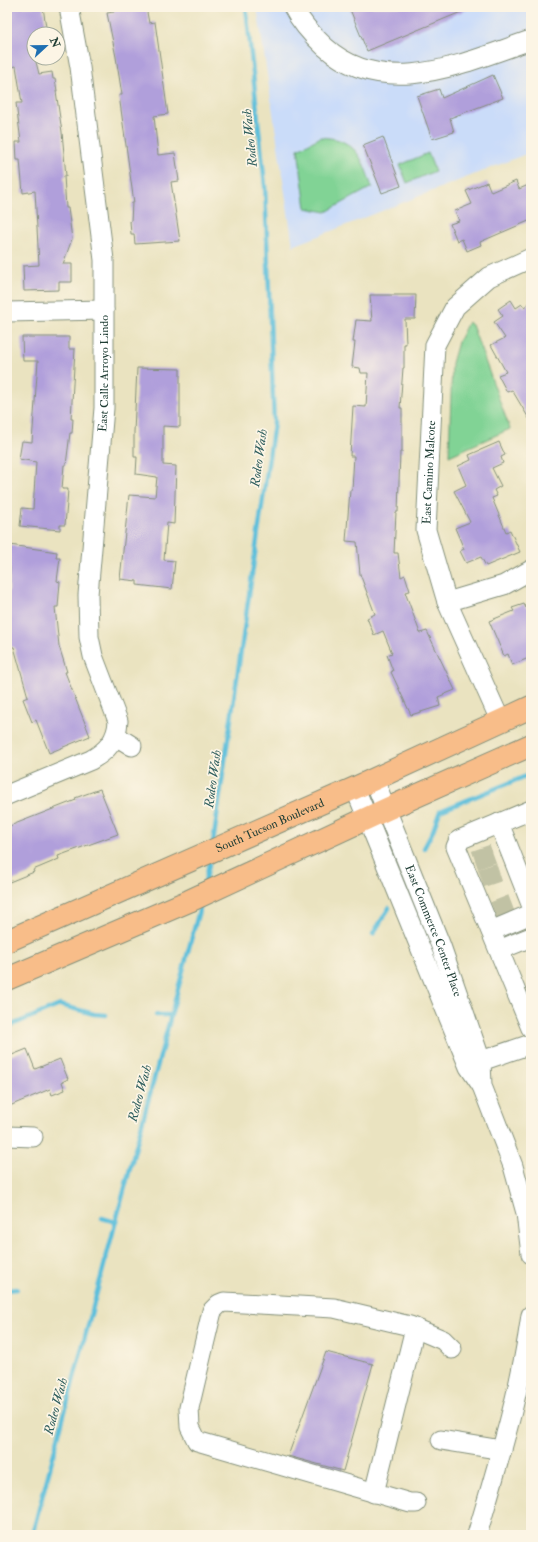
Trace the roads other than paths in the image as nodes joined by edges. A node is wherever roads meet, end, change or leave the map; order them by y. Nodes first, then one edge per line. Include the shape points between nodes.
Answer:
1 (69, 7) edge
2 (293, 7) edge
3 (531, 40) edge
4 (531, 258) edge
5 (104, 310) junction
6 (7, 312) edge
7 (531, 570) edge
8 (447, 602) junction
9 (531, 707) edge
10 (500, 720) junction
11 (116, 736) junction
12 (531, 745) edge
13 (132, 746) dead end
14 (364, 783) junction
15 (7, 795) edge
16 (387, 809) junction
17 (531, 810) edge
18 (368, 819) junction
19 (499, 823) junction
20 (528, 904) edge
21 (490, 919) junction
22 (531, 937) edge
23 (7, 941) edge
24 (499, 950) junction
25 (7, 979) edge
26 (531, 1028) edge
27 (531, 1044) edge
28 (481, 1061) junction
29 (482, 1086) junction
30 (7, 1136) edge
31 (33, 1137) dead end
32 (528, 1212) edge
33 (531, 1254) edge
34 (531, 1315) edge
35 (415, 1328) junction
36 (452, 1348) dead end
37 (442, 1440) dead end
38 (502, 1450) junction
39 (374, 1492) junction
40 (416, 1503) dead end
41 (477, 1535) edge

1 - 5 street, East Calle Arroyo Lindo via 80,67 104,260
2 - 3 street via 312,36 336,56 374,73 404,75 443,69
4 - 8 street, East Camino Malcote via 489,277 455,307 435,345 426,530
5 - 6 street
5 - 11 street, East Calle Arroyo Lindo via 104,408 88,595 89,637 93,656 118,721
7 - 8 street via 504,585
8 - 10 street, East Camino Malcote
9 - 10 main road, South Tucson Boulevard
10 - 14 main road, South Tucson Boulevard
11 - 13 street
11 - 15 street via 102,753 91,760
12 - 16 main road
14 - 16 street, East Commerce Center Place
14 - 18 street, East Commerce Center Place
14 - 23 main road, South Tucson Boulevard
16 - 18 main road
16 - 28 street, East Commerce Center Place via 441,946
17 - 19 street
18 - 25 main road via 188,901
18 - 29 street, East Commerce Center Place via 469,1067
19 - 20 street via 504,849
19 - 21 street via 458,840 456,847 469,862
20 - 21 street
21 - 24 street
22 - 24 street
24 - 26 street
27 - 28 street
28 - 29 street, East Commerce Center Place
29 - 32 street, East Commerce Center Place
30 - 31 street
32 - 33 street, East Commerce Center Place
34 - 38 street via 526,1352
35 - 36 street via 443,1340
35 - 39 street
35 - 39 street via 334,1308 311,1306 224,1302 212,1311 190,1408 190,1427 197,1441
37 - 38 street
38 - 41 street
39 - 40 street

